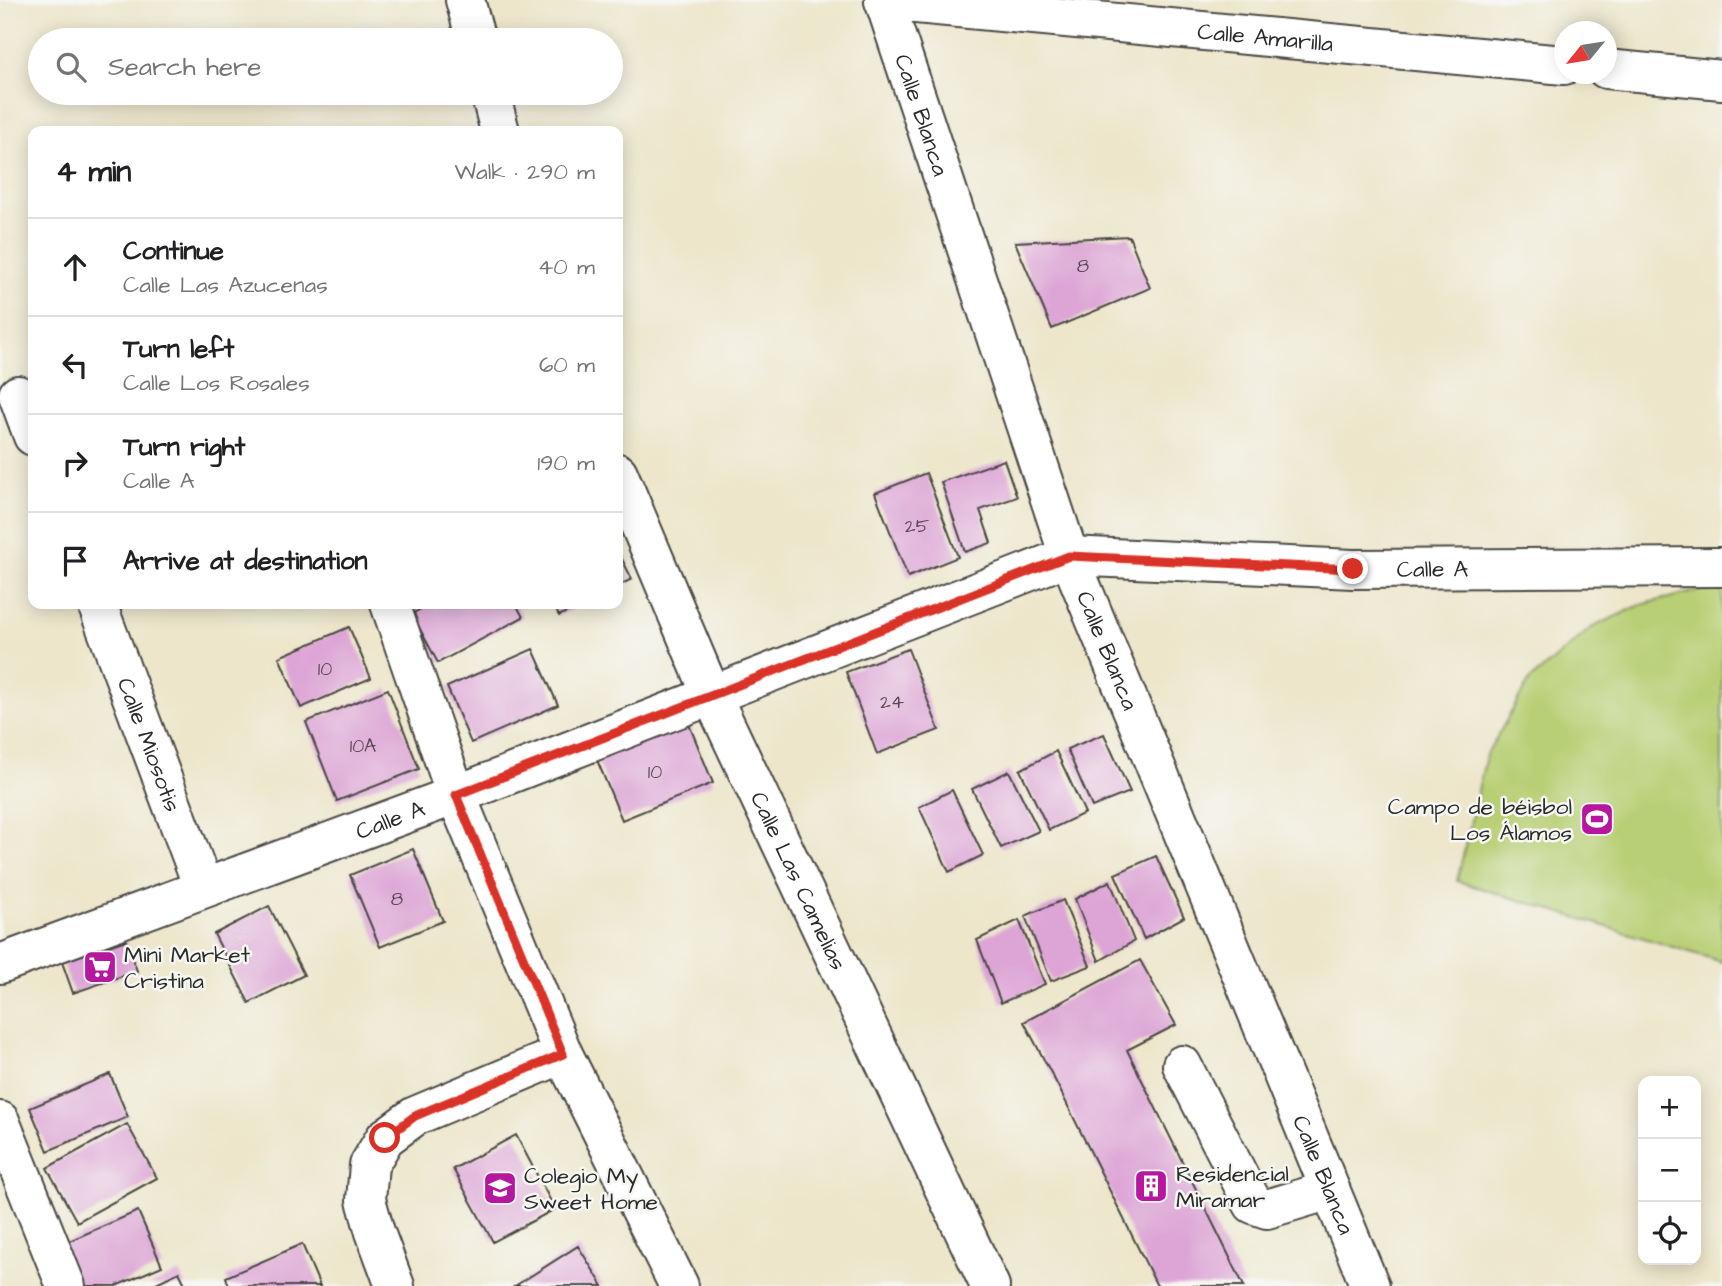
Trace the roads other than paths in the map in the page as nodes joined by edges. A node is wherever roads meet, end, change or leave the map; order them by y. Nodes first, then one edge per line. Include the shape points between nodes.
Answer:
1 (465, 0) edge
2 (884, 1) edge
3 (473, 28) edge
4 (1554, 64) edge
5 (1617, 70) edge
6 (1722, 80) edge
7 (493, 105) edge
8 (499, 126) edge
9 (17, 395) edge
10 (28, 423) edge
11 (623, 485) edge
12 (1069, 556) junction
13 (1722, 566) edge
14 (99, 609) edge
15 (392, 609) edge
16 (711, 694) junction
17 (456, 795) junction
18 (203, 887) junction
19 (0, 964) edge
20 (563, 1054) junction
21 (1182, 1065) dead end
22 (0, 1121) edge
23 (1331, 1190) junction
24 (66, 1286) edge
25 (395, 1286) edge
26 (679, 1286) edge
27 (990, 1286) edge
28 (1370, 1286) edge

1 - 3 street
2 - 4 street, Calle Amarilla
2 - 12 street, Calle Blanca
5 - 6 street
7 - 8 street
9 - 10 street
11 - 16 street, Calle Las Camelias
12 - 13 street, Calle A via 1353,569
12 - 16 street, Calle A
12 - 23 street, Calle Blanca
14 - 18 street, Calle Miosotis
15 - 17 street
16 - 17 street, Calle A
16 - 27 street, Calle Las Camelias
17 - 18 street, Calle A
17 - 20 street
18 - 19 street, Calle A
20 - 25 street via 415,1116 385,1138 369,1165 366,1200
20 - 26 street
21 - 23 street via 1253,1204 1267,1209
22 - 24 street
23 - 28 street, Calle Blanca

